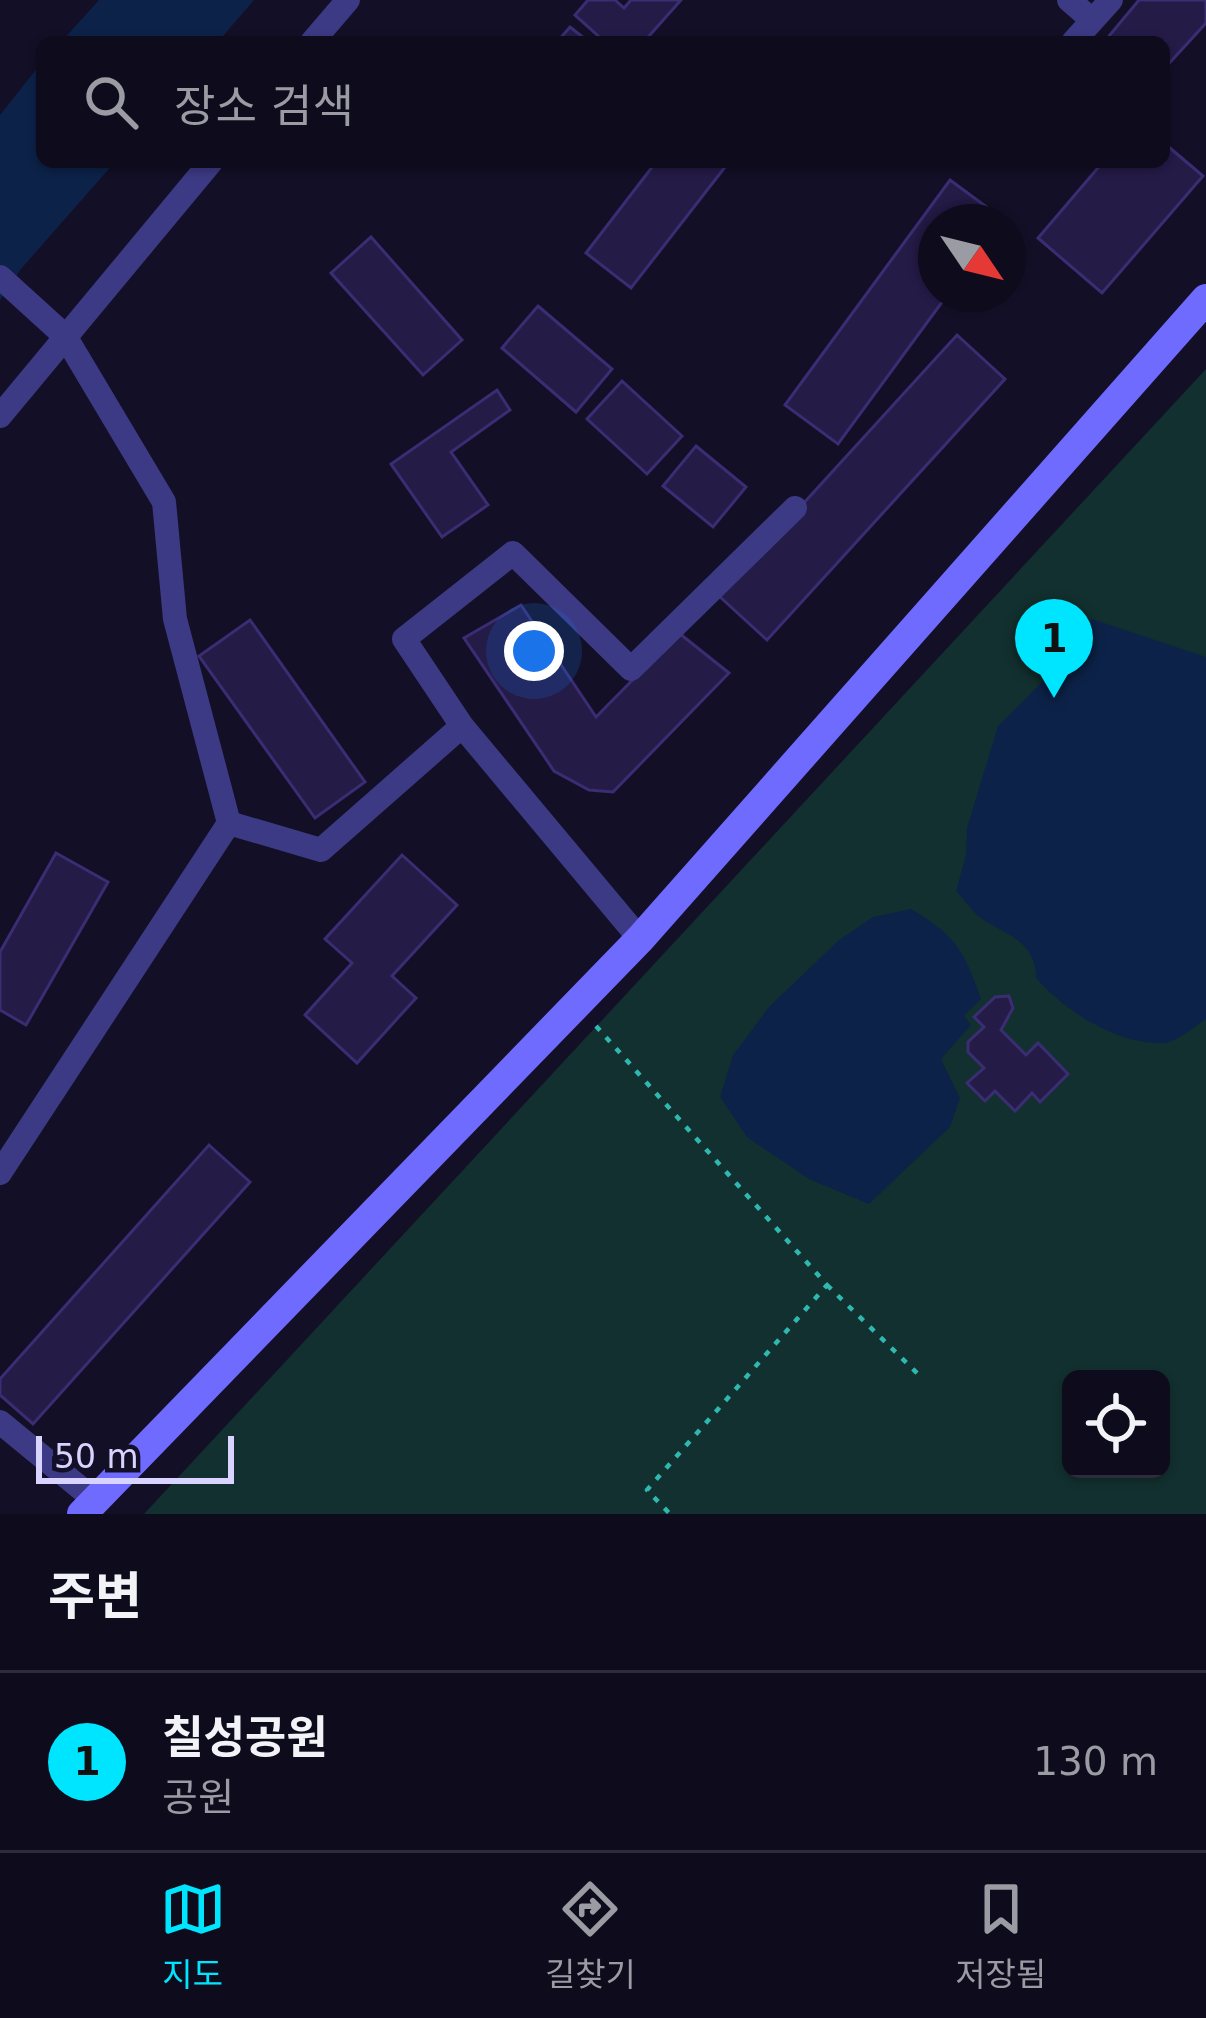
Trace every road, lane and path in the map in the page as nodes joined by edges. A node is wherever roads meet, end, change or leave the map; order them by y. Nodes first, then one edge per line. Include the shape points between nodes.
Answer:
1 (348, 0) edge
2 (1069, 0) edge
3 (1111, 0) edge
4 (1092, 20) junction
5 (318, 36) edge
6 (1078, 36) edge
7 (207, 168) edge
8 (0, 277) edge
9 (1206, 299) edge
10 (59, 330) junction
11 (0, 416) edge
12 (794, 508) dead end
13 (462, 726) junction
14 (229, 823) junction
15 (640, 940) junction
16 (596, 1027) dead end
17 (0, 1172) edge
18 (827, 1285) junction
19 (922, 1378) dead end
20 (0, 1422) edge
21 (88, 1507) edge
22 (670, 1514) edge

1 - 5 street
2 - 4 street
3 - 4 street
4 - 6 street
7 - 10 street
8 - 10 street
9 - 15 street
10 - 11 street
10 - 14 street via 164,502 175,619
12 - 13 street via 631,669 513,553 404,639
13 - 14 street via 321,850
13 - 15 street
14 - 17 street
15 - 21 street
16 - 18 path
18 - 19 path
18 - 22 path via 646,1490
20 - 21 street

